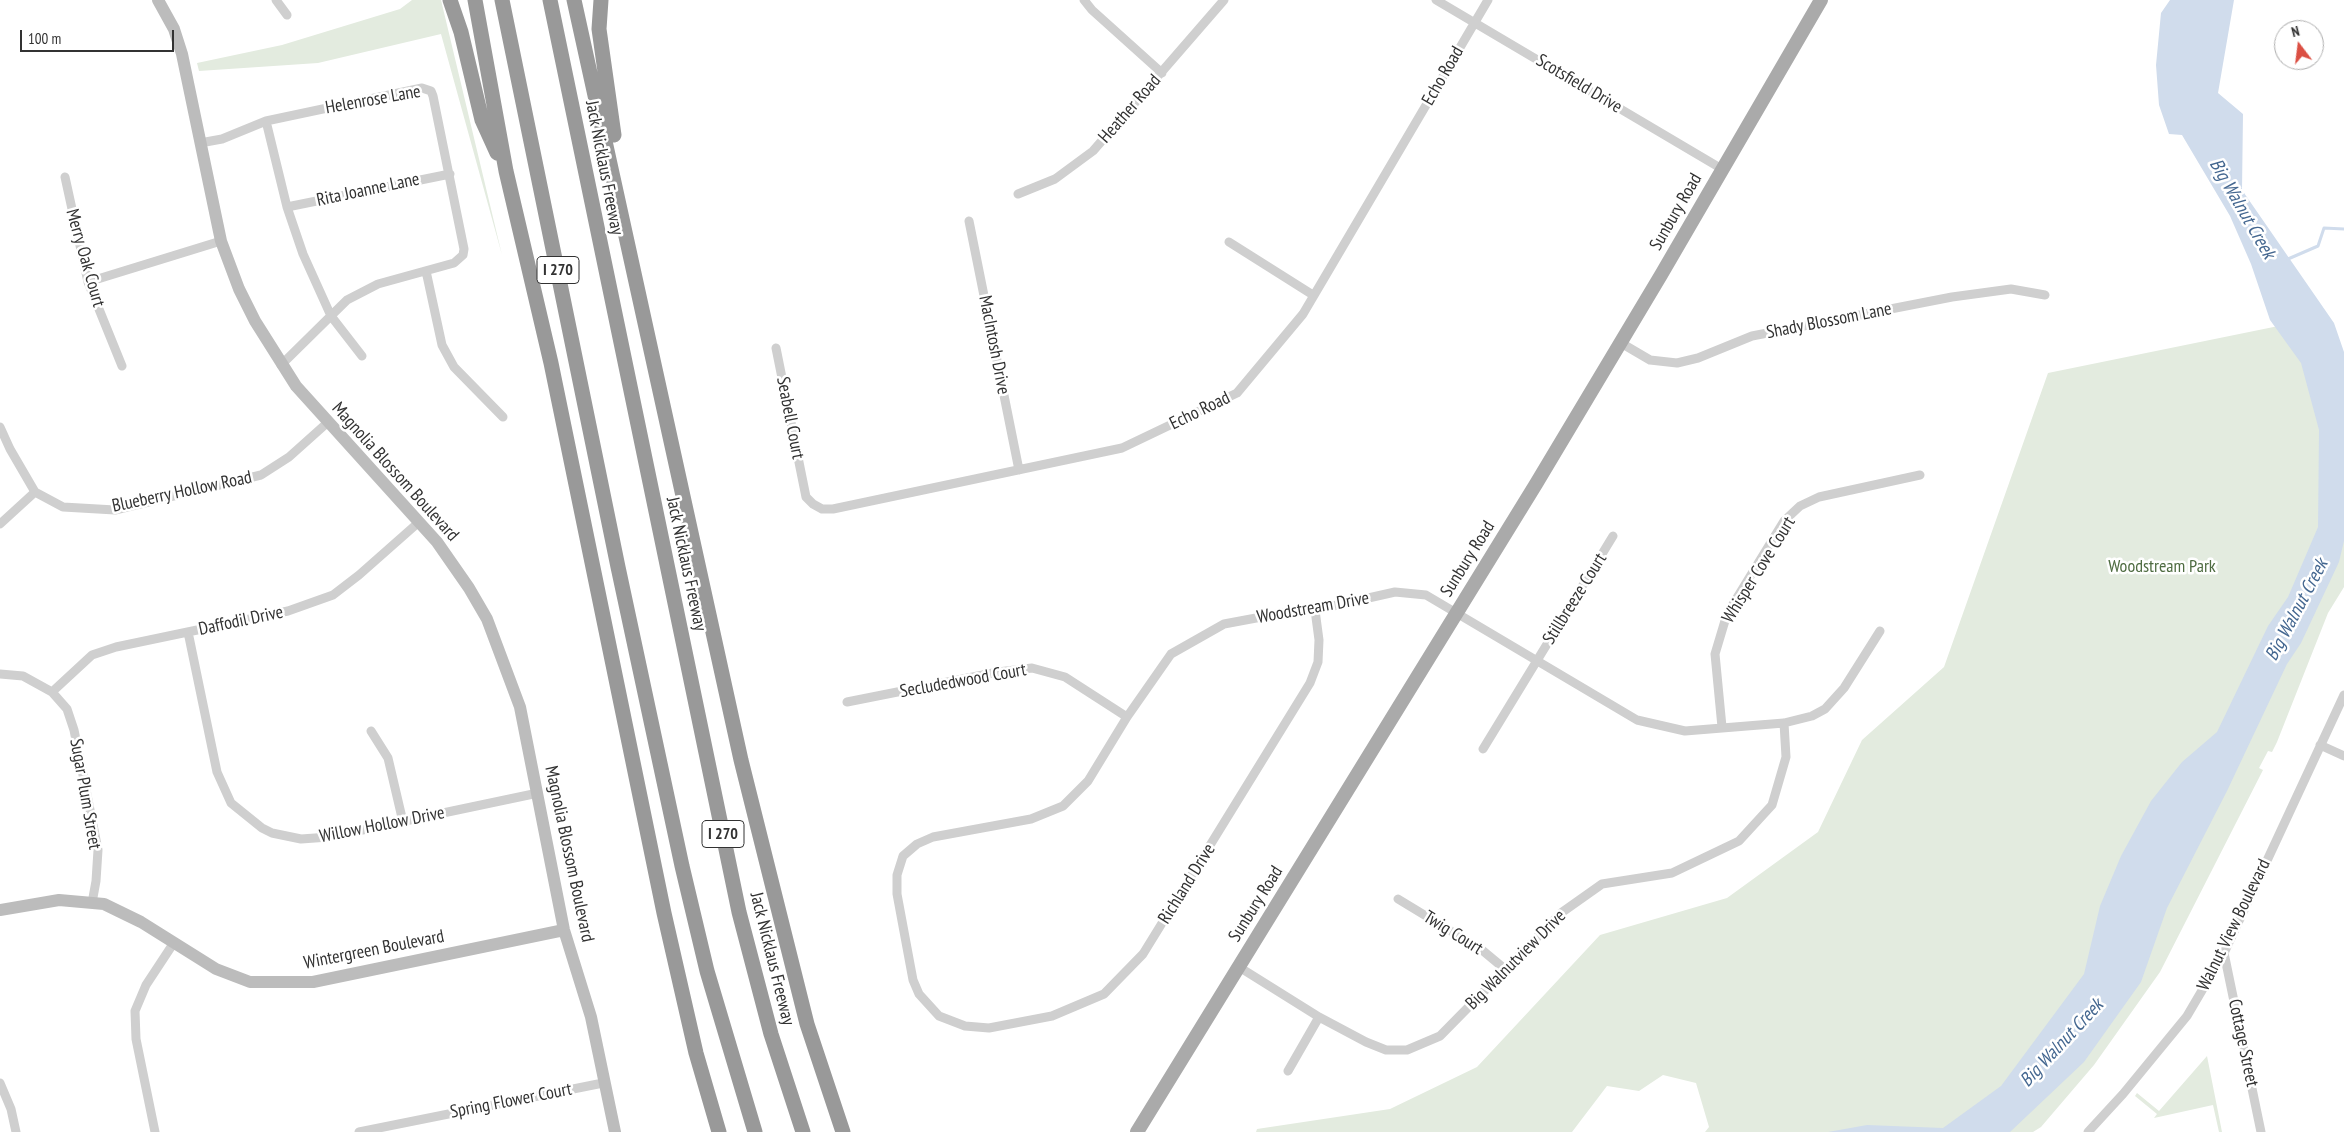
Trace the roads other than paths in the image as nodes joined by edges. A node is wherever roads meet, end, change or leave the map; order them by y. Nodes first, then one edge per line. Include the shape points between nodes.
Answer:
1 (158, 0) edge
2 (276, 0) edge
3 (450, 0) edge
4 (474, 0) edge
5 (502, 0) edge
6 (550, 0) edge
7 (574, 0) edge
8 (600, 0) edge
9 (1084, 0) edge
10 (1224, 0) edge
11 (1436, 0) edge
12 (1488, 0) edge
13 (1821, 0) edge
14 (287, 15) dead end
15 (1475, 22) junction
16 (1162, 73) junction
17 (266, 120) junction
18 (200, 143) junction
19 (1722, 169) junction
20 (506, 170) junction
21 (450, 174) junction
22 (65, 177) dead end
23 (1018, 194) dead end
24 (287, 207) junction
25 (970, 221) dead end
26 (221, 241) junction
27 (1228, 242) dead end
28 (426, 271) junction
29 (88, 282) junction
30 (1314, 295) junction
31 (2045, 295) dead end
32 (331, 316) junction
33 (1621, 343) junction
34 (650, 344) junction
35 (776, 348) dead end
36 (362, 356) dead end
37 (282, 365) junction
38 (122, 366) dead end
39 (504, 417) dead end
40 (327, 423) junction
41 (0, 427) edge
42 (1019, 470) junction
43 (1920, 475) dead end
44 (804, 488) joint
45 (35, 492) junction
46 (419, 522) junction
47 (0, 524) edge
48 (1613, 536) dead end
49 (1315, 610) junction
50 (1456, 612) junction
51 (188, 632) junction
52 (1880, 632) dead end
53 (1536, 662) junction
54 (0, 674) edge
55 (52, 692) junction
56 (2344, 695) edge
57 (847, 702) dead end
58 (1127, 717) junction
59 (1784, 723) junction
60 (1722, 728) junction
61 (371, 732) dead end
62 (2320, 745) junction
63 (1482, 749) dead end
64 (2344, 756) edge
65 (538, 793) junction
66 (403, 822) junction
67 (903, 856) joint
68 (1398, 899) dead end
69 (92, 903) junction
70 (0, 910) edge
71 (564, 930) junction
72 (174, 944) junction
73 (2224, 953) junction
74 (1240, 967) junction
75 (1506, 970) junction
76 (1318, 1017) junction
77 (1288, 1071) dead end
78 (603, 1082) junction
79 (0, 1083) edge
80 (16, 1132) edge
81 (155, 1132) edge
82 (359, 1132) edge
83 (615, 1132) edge
84 (719, 1132) edge
85 (755, 1132) edge
86 (803, 1132) edge
87 (843, 1132) edge
88 (1137, 1132) edge
89 (2088, 1132) edge
90 (2261, 1132) edge

1 - 18 street, Magnolia Blossom Boulevard via 174,29
2 - 14 street
3 - 20 highway via 482,120
4 - 20 highway
5 - 85 highway, I 270 via 682,866 710,981
6 - 86 highway, Jack Nicklaus Freeway / I 270 via 739,912 771,1034
7 - 34 highway
8 - 34 highway via 599,28 606,93
9 - 16 street
10 - 16 street, Heather Road
11 - 15 street, Scotsfield Drive
12 - 15 street, Echo Road
13 - 19 main road, Sunbury Road
15 - 19 street, Scotsfield Drive
15 - 30 street, Echo Road
16 - 23 street, Heather Road via 1093,151 1055,180
17 - 18 street, Helenrose Lane via 222,139
17 - 21 street, Helenrose Lane via 427,88 433,96
17 - 24 street
18 - 26 street, Magnolia Blossom Boulevard
19 - 33 main road, Sunbury Road
20 - 84 highway via 551,363 664,913 696,1053
21 - 24 street, Rita Joanne Lane
21 - 28 street, Helenrose Lane via 463,255 454,263
22 - 29 street, Merry Oak Court
24 - 32 street via 303,254
25 - 42 street, MacIntosh Drive
26 - 29 street
26 - 37 street, Magnolia Blossom Boulevard via 251,313
27 - 30 street
28 - 32 street via 378,284 347,300
28 - 39 street via 442,345 454,367
29 - 38 street, Merry Oak Court
30 - 42 street, Echo Road via 1303,314 1237,393 1122,448
31 - 33 street, Shady Blossom Lane via 2011,289 1952,297 1752,336 1677,363 1650,360
32 - 36 street
32 - 37 street
33 - 50 main road, Sunbury Road
34 - 87 highway via 741,760 807,1024
35 - 44 street, Seabell Court
37 - 40 street, Magnolia Blossom Boulevard
40 - 45 street, Blueberry Hollow Road via 289,457 261,476 228,485 115,510 63,507
40 - 46 street, Magnolia Blossom Boulevard
41 - 45 street
42 - 44 street, Echo Road via 833,509 822,509 813,504 806,497
43 - 60 street, Whisper Cove Court via 1819,497 1800,506 1784,521 1727,614 1715,654
45 - 47 street
46 - 51 street, Daffodil Drive via 333,595 288,612
46 - 65 street, Magnolia Blossom Boulevard via 469,588 487,619 520,707
48 - 53 street, Stillbreeze Court
49 - 50 street, Woodstream Drive via 1395,592 1426,596
49 - 58 street, Woodstream Drive via 1315,607 1224,624 1171,654
49 - 67 street, Richland Drive via 1318,662 1310,682 1144,954 1104,994 1052,1016 989,1028 965,1026 939,1016 919,994 913,980 897,894 897,875
50 - 53 street, Woodstream Drive
50 - 74 main road, Sunbury Road
51 - 55 street, Daffodil Drive via 116,646 92,655
51 - 66 street, Willow Hollow Drive via 217,772 231,803 262,828 301,839 329,837
52 - 59 street, Woodstream Drive via 1844,688 1825,709 1799,721
53 - 60 street, Woodstream Drive via 1637,720 1685,731
53 - 63 street, Stillbreeze Court
54 - 55 street via 22,676
55 - 69 street, Sugar Plum Street via 67,709 74,730 96,840
56 - 62 street, Walnut View Boulevard
57 - 58 street, Secludedwood Court via 1032,668 1065,677
58 - 67 street, Woodstream Drive via 1088,781 1063,806 1031,819 933,838 917,844
59 - 60 street, Woodstream Drive
59 - 75 street, Big Walnutview Drive via 1786,757 1772,805 1739,842 1672,873 1602,884 1561,913
61 - 66 street via 388,758
62 - 64 street
62 - 73 street, Walnut View Boulevard
65 - 66 street, Willow Hollow Drive
65 - 71 street, Magnolia Blossom Boulevard
68 - 75 street, Twig Court via 1482,950
69 - 70 street, Wintergreen Boulevard via 59,900
69 - 72 street, Wintergreen Boulevard via 104,904 141,922
71 - 72 street, Wintergreen Boulevard via 312,982 250,982 216,969
71 - 78 street, Magnolia Blossom Boulevard via 591,1016
72 - 81 street via 146,985 135,1011 136,1040
73 - 89 street, Walnut View Boulevard via 2186,1016
73 - 90 street, Cottage Street
74 - 76 street, Big Walnutview Drive
74 - 88 main road, Sunbury Road
75 - 76 street, Big Walnutview Drive via 1440,1036 1407,1050 1386,1050
76 - 77 street
78 - 82 street, Spring Flower Court
78 - 83 street, Magnolia Blossom Boulevard
79 - 80 street

